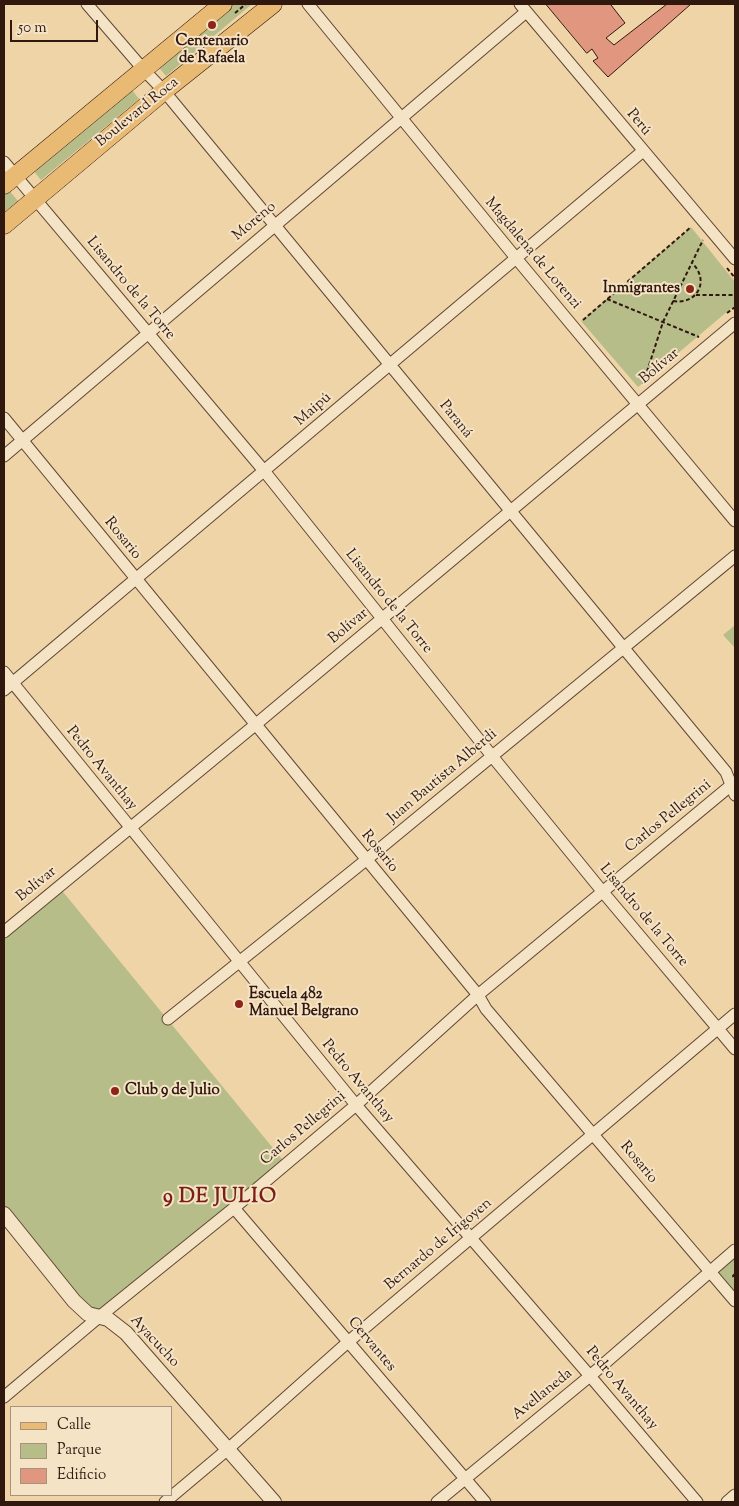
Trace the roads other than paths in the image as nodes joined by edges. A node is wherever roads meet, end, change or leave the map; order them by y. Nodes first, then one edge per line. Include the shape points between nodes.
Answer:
1 (87, 4) edge
2 (223, 4) edge
3 (273, 4) edge
4 (308, 4) edge
5 (523, 8) edge
6 (143, 69) junction
7 (164, 91) junction
8 (401, 118) junction
9 (643, 152) junction
10 (7, 174) edge
11 (34, 198) junction
12 (4, 224) edge
13 (275, 226) junction
14 (516, 258) junction
15 (735, 260) edge
16 (735, 323) edge
17 (148, 333) junction
18 (390, 364) junction
19 (638, 406) junction
20 (4, 418) edge
21 (22, 440) junction
22 (4, 456) edge
23 (265, 472) junction
24 (511, 511) junction
25 (735, 521) edge
26 (735, 556) edge
27 (136, 579) junction
28 (382, 620) junction
29 (623, 649) junction
30 (4, 672) edge
31 (8, 687) edge
32 (255, 725) junction
33 (492, 756) junction
34 (734, 787) edge
35 (130, 829) junction
36 (366, 860) junction
37 (602, 891) junction
38 (4, 932) edge
39 (238, 962) junction
40 (478, 995) junction
41 (735, 1014) edge
42 (168, 1019) dead end
43 (718, 1029) junction
44 (735, 1049) edge
45 (356, 1105) junction
46 (593, 1134) junction
47 (234, 1208) junction
48 (4, 1214) edge
49 (470, 1238) junction
50 (735, 1250) edge
51 (710, 1272) junction
52 (735, 1301) edge
53 (99, 1317) junction
54 (348, 1342) junction
55 (590, 1376) junction
56 (4, 1397) edge
57 (228, 1449) junction
58 (464, 1478) junction
59 (735, 1495) edge
60 (165, 1502) edge
61 (274, 1502) edge
62 (437, 1502) edge
63 (485, 1502) edge
64 (697, 1502) edge
65 (727, 1502) edge

1 - 6 street, Paraná
2 - 6 main road, Boulevard Roca
3 - 7 main road, Boulevard Roca
4 - 8 street, Magdalena de Lorenzi
5 - 8 street, Moreno
5 - 9 street, Perú
6 - 7 street, Paraná
6 - 10 main road, Boulevard Roca
7 - 11 main road, Boulevard Roca
7 - 13 street, Paraná
8 - 13 street, Moreno
8 - 14 street, Magdalena de Lorenzi
9 - 14 street, Maipú
9 - 15 street, Perú
10 - 11 street, Lisandro de la Torre
11 - 12 main road, Boulevard Roca
11 - 17 street, Lisandro de la Torre
13 - 17 street, Moreno
13 - 18 street, Paraná
14 - 18 street, Maipú
14 - 19 street, Magdalena de Lorenzi
16 - 19 street, Bolívar
17 - 21 street, Moreno
17 - 23 street, Lisandro de la Torre
18 - 23 street, Maipú
18 - 24 street, Paraná
19 - 24 street, Bolívar
19 - 25 street, Magdalena de Lorenzi
20 - 21 street, Rosario
21 - 22 street, Moreno
21 - 27 street, Rosario
23 - 27 street, Maipú
23 - 28 street, Lisandro de la Torre
24 - 28 street, Bolívar
24 - 29 street, Paraná
26 - 29 street, Juan Bautista Alberdi
27 - 31 street, Maipú
27 - 32 street, Rosario
28 - 32 street, Bolívar
28 - 33 street, Lisandro de la Torre
29 - 33 street, Juan Bautista Alberdi
29 - 34 street, Paraná via 726,772
30 - 31 street, Pedro Avanthay
31 - 35 street, Pedro Avanthay
32 - 35 street, Bolívar
32 - 36 street, Rosario
33 - 36 street, Juan Bautista Alberdi
33 - 37 street, Lisandro de la Torre
34 - 37 street, Carlos Pellegrini
35 - 38 street, Bolívar
35 - 39 street, Pedro Avanthay
36 - 39 street, Juan Bautista Alberdi
36 - 40 street, Rosario
37 - 40 street, Carlos Pellegrini
37 - 43 street, Lisandro de la Torre
39 - 42 street, Juan Bautista Alberdi
39 - 45 street, Pedro Avanthay
40 - 45 street, Carlos Pellegrini
40 - 46 street, Rosario via 486,1009
41 - 43 street, Bernardo de Irigoyen
43 - 44 street, Lisandro de la Torre
43 - 46 street, Bernardo de Irigoyen
45 - 47 street, Carlos Pellegrini
45 - 49 street, Pedro Avanthay
46 - 49 street, Bernardo de Irigoyen
46 - 51 street, Rosario
47 - 53 street, Carlos Pellegrini
47 - 54 street, Cervantes
48 - 53 street, Ayacucho via 74,1302 88,1314
49 - 54 street, Bernardo de Irigoyen
49 - 55 street, Pedro Avanthay
50 - 51 street, Avellaneda
51 - 52 street, Rosario
51 - 55 street, Avellaneda
53 - 56 street, Carlos Pellegrini
53 - 57 street, Ayacucho via 108,1319 126,1333
54 - 57 street, Bernardo de Irigoyen
54 - 58 street, Cervantes
55 - 58 street, Avellaneda
55 - 64 street, Pedro Avanthay
57 - 60 street, Bernardo de Irigoyen
57 - 61 street, Ayacucho
58 - 62 street, Avellaneda
58 - 63 street, Cervantes
59 - 65 street

